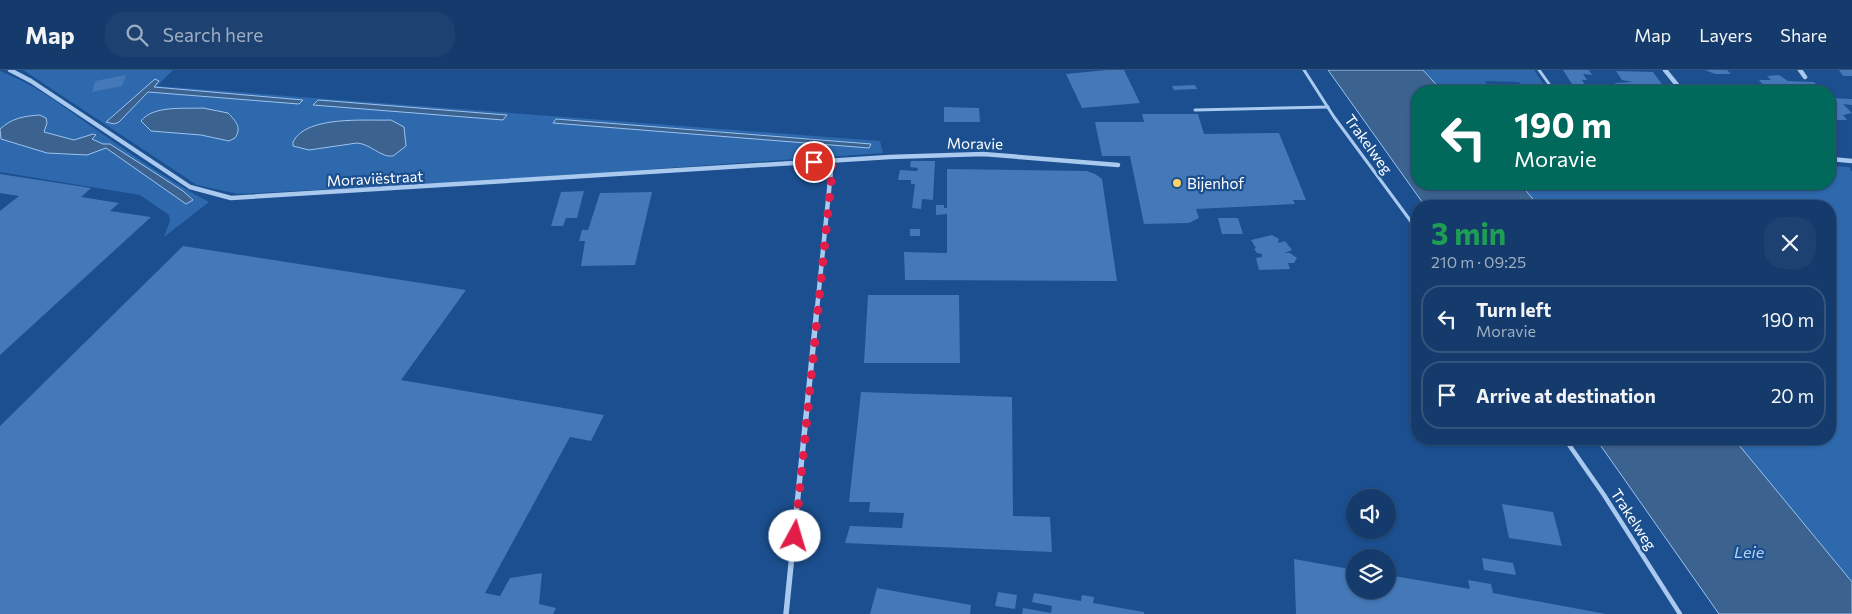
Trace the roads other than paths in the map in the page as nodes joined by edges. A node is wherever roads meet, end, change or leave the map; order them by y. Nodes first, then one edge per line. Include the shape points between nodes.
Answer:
1 (10, 70) edge
2 (1304, 70) edge
3 (1539, 70) edge
4 (1665, 70) edge
5 (1800, 70) edge
6 (1805, 77) dead end
7 (1550, 85) edge
8 (1677, 85) edge
9 (1328, 108) junction
10 (1195, 110) dead end
11 (1836, 160) edge
12 (832, 161) junction
13 (1852, 161) edge
14 (777, 165) joint
15 (1118, 165) dead end
16 (1411, 221) edge
17 (1569, 445) edge
18 (786, 614) edge
19 (1680, 614) edge

1 - 14 street, Moraviëstraat via 190,187 231,198
2 - 9 lane, Trakelweg
3 - 7 lane
4 - 8 street
5 - 6 street
9 - 10 lane
9 - 16 lane, Trakelweg
11 - 13 street
12 - 14 street, Moravie
12 - 15 street, Moravie via 983,154
12 - 18 street
17 - 19 lane, Trakelweg

